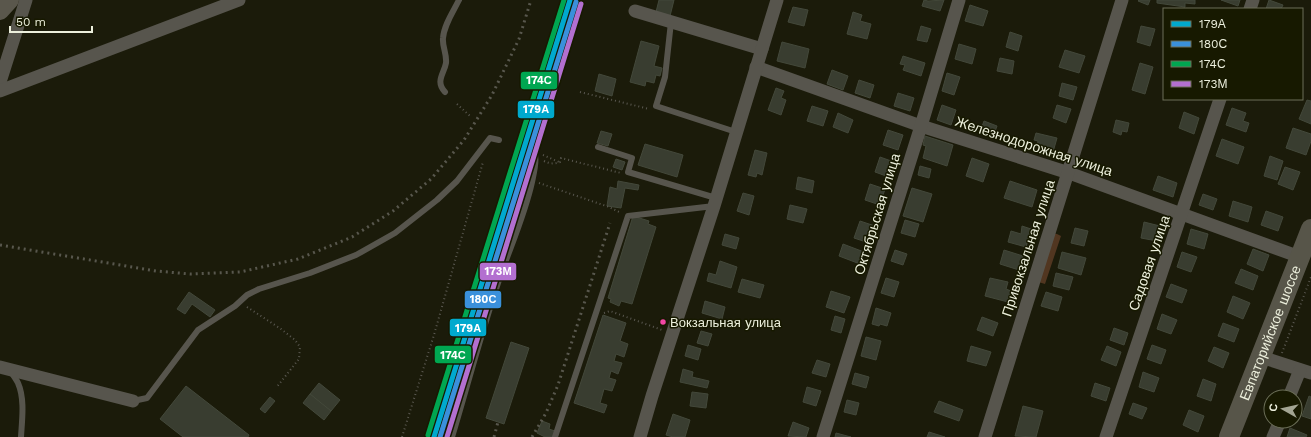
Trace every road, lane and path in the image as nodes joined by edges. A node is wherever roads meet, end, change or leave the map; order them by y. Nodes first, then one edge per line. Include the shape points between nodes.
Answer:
1 (10, 0) edge
2 (26, 0) edge
3 (240, 0) edge
4 (459, 0) edge
5 (578, 0) edge
6 (777, 0) edge
7 (959, 0) edge
8 (1122, 0) edge
9 (0, 11) edge
10 (635, 12) dead end
11 (671, 22) junction
12 (762, 49) junction
13 (756, 67) junction
14 (0, 82) edge
15 (0, 91) edge
16 (445, 92) dead end
17 (580, 92) dead end
18 (1220, 100) edge
19 (457, 104) dead end
20 (656, 106) junction
21 (470, 116) dead end
22 (921, 126) junction
23 (736, 132) junction
24 (499, 140) dead end
25 (529, 145) dead end
26 (598, 147) dead end
27 (535, 151) junction
28 (484, 161) dead end
29 (560, 162) junction
30 (628, 172) junction
31 (1069, 173) junction
32 (532, 181) junction
33 (715, 202) junction
34 (1182, 214) junction
35 (628, 216) junction
36 (1311, 229) edge
37 (1300, 257) junction
38 (1311, 277) edge
39 (236, 306) junction
40 (594, 315) junction
41 (672, 333) junction
42 (1270, 360) junction
43 (4, 368) edge
44 (1305, 371) edge
45 (276, 388) dead end
46 (1294, 389) edge
47 (134, 401) joint
48 (21, 437) edge
49 (402, 437) edge
50 (452, 437) edge
51 (555, 437) edge
52 (640, 437) edge
53 (823, 437) edge
54 (985, 437) edge
55 (1106, 437) edge
56 (1229, 437) edge

1 - 9 main road
2 - 14 street
3 - 15 street
4 - 16 lane via 444,29 443,46 446,58 440,83
5 - 27 path via 548,114
6 - 12 street
7 - 22 street, Октябрьская улица
8 - 31 street, Привокзальная улица
10 - 11 street
11 - 12 street
11 - 20 lane via 665,77
12 - 13 street
13 - 22 street, Железнодорожная улица
13 - 23 street
17 - 20 path via 651,110
18 - 34 street, Садовая улица
19 - 21 path
20 - 23 lane
22 - 31 street, Железнодорожная улица
22 - 53 street, Октябрьская улица
23 - 33 street
24 - 39 lane via 490,138 457,181 396,233 356,255 259,289 247,295
25 - 27 lane
26 - 30 lane via 632,158
27 - 29 path
27 - 29 path via 539,158 548,163
27 - 32 lane
28 - 49 path
29 - 30 path via 561,158 623,174
30 - 33 lane
31 - 34 street, Железнодорожная улица
31 - 54 street, Привокзальная улица
32 - 35 path
32 - 50 lane
33 - 35 lane
33 - 41 street
34 - 37 street, Железнодорожная улица
34 - 55 street, Садовая улица
35 - 40 lane
36 - 37 main road, Евпаторийское шоссе
37 - 42 main road, Евпаторийское шоссе
38 - 42 path
39 - 45 path via 247,307 281,329 300,347 299,358
39 - 47 lane via 198,330 147,398
40 - 41 path via 610,311
40 - 51 lane
41 - 52 street
42 - 44 street
42 - 56 main road, Евпаторийское шоссе
43 - 47 street
43 - 48 lane via 18,382 21,394
44 - 46 street

